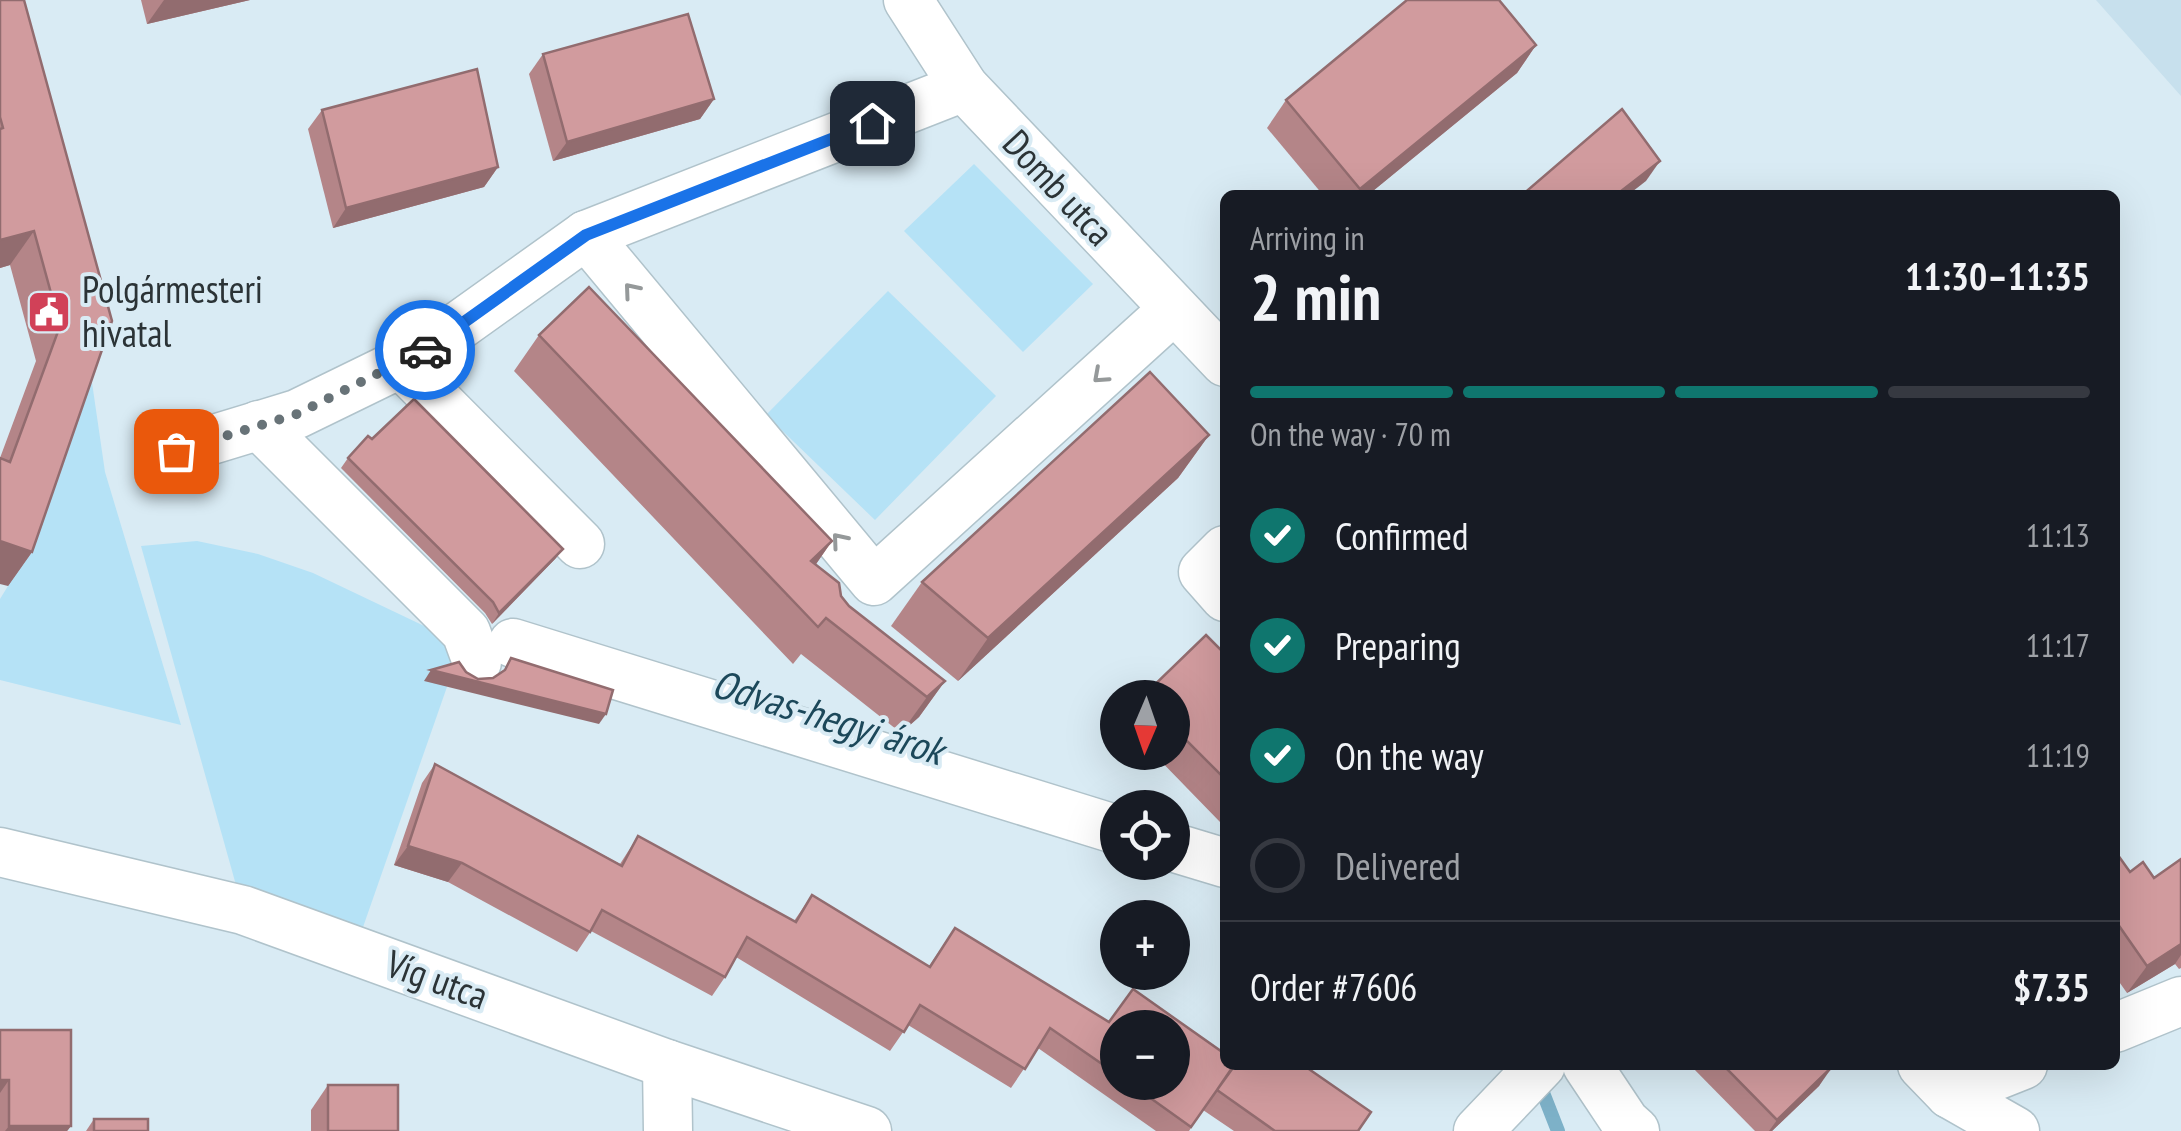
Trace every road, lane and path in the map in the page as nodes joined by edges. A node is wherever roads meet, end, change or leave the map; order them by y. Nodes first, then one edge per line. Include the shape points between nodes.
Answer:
1 (908, 0) edge
2 (964, 88) junction
3 (586, 235) junction
4 (1173, 310) junction
5 (1220, 357) edge
6 (400, 363) junction
7 (259, 426) junction
8 (176, 451) dead end
9 (580, 544) dead end
10 (1220, 555) edge
11 (1220, 592) edge
12 (1100, 824) edge
13 (0, 852) edge
14 (1190, 852) edge
15 (1220, 861) edge
16 (2181, 1001) edge
17 (2120, 1026) edge
18 (667, 1064) junction
19 (1536, 1070) edge
20 (1590, 1070) edge
21 (1994, 1070) edge
22 (1936, 1080) edge
23 (668, 1131) edge
24 (867, 1131) edge
25 (1478, 1131) edge
26 (1635, 1131) edge
27 (2015, 1131) edge

1 - 2 street, Domb utca
2 - 3 street
2 - 4 street, Domb utca
4 -> 3 street via 863,595
3 - 6 street
4 - 5 street, Domb utca
6 - 7 street
6 - 9 street
7 - 8 street
7 - 12 street via 495,653 867,753
10 - 11 street via 1203,572
13 - 18 street, Víg utca via 242,910
14 - 15 street
16 - 17 street
18 - 23 street
18 - 24 street, Víg utca
19 - 25 street
20 - 26 street
21 - 22 street
22 - 27 street

